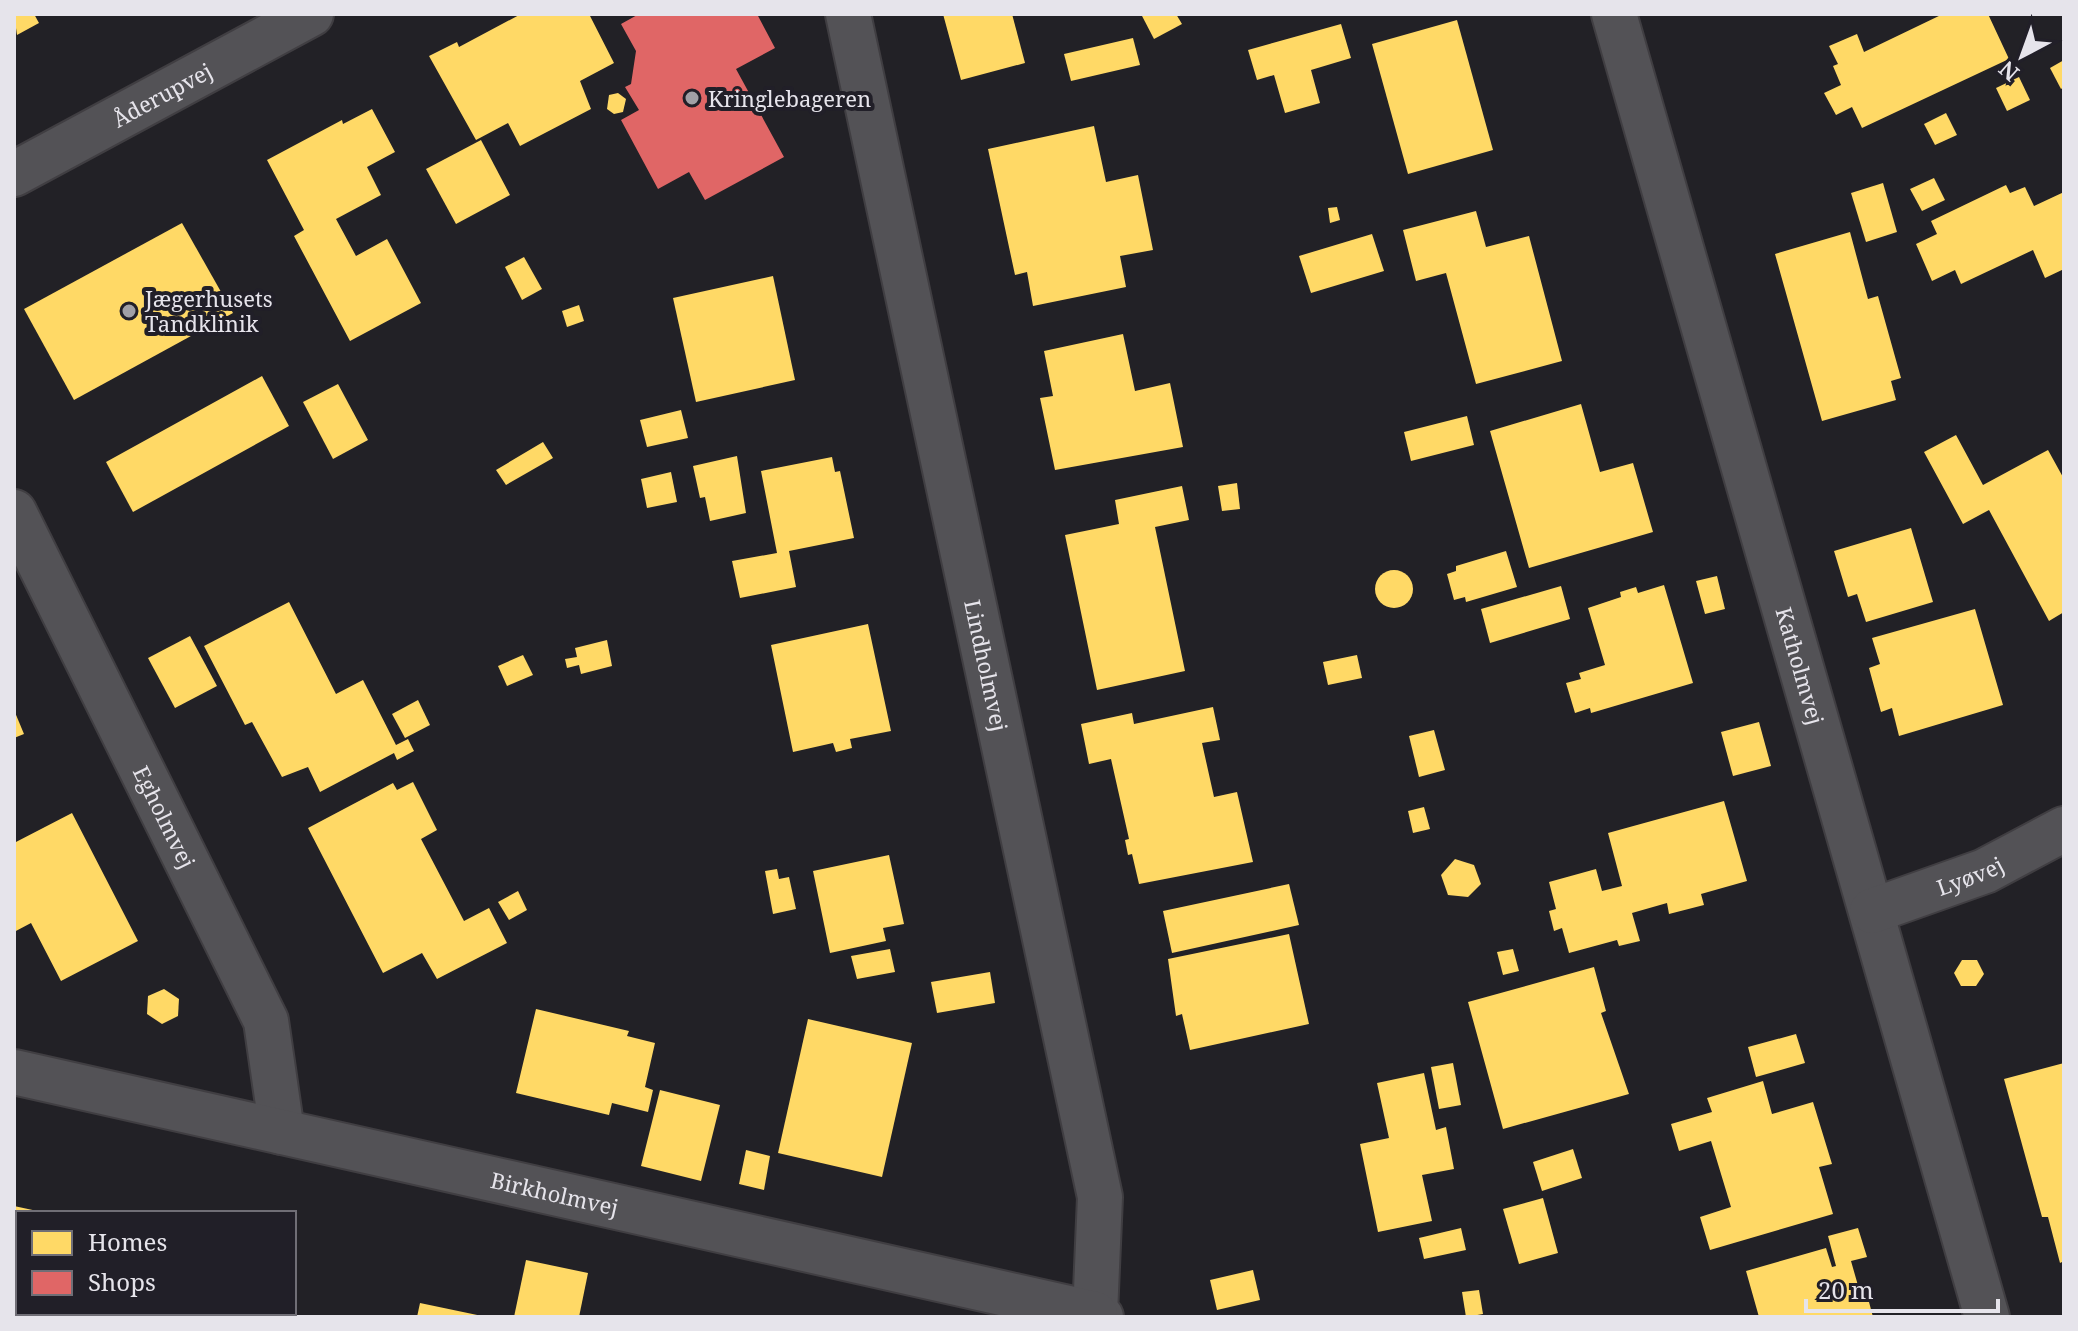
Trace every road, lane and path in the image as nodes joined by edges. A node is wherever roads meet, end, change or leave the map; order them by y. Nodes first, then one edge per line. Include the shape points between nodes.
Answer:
1 (311, 14) edge
2 (848, 14) edge
3 (1614, 14) edge
4 (14, 174) edge
5 (14, 512) edge
6 (2064, 829) edge
7 (1872, 911) junction
8 (14, 1072) edge
9 (282, 1132) junction
10 (1098, 1315) edge
11 (1987, 1317) edge

1 - 4 street, Åderupvej
2 - 10 street, Lindholmvej via 1100,1197
3 - 7 street, Katholmvej
5 - 9 street, Egholmvej via 266,1021
6 - 7 street, Lyøvej via 1985,871
7 - 11 street, Katholmvej
8 - 9 street, Birkholmvej
9 - 10 street, Birkholmvej

